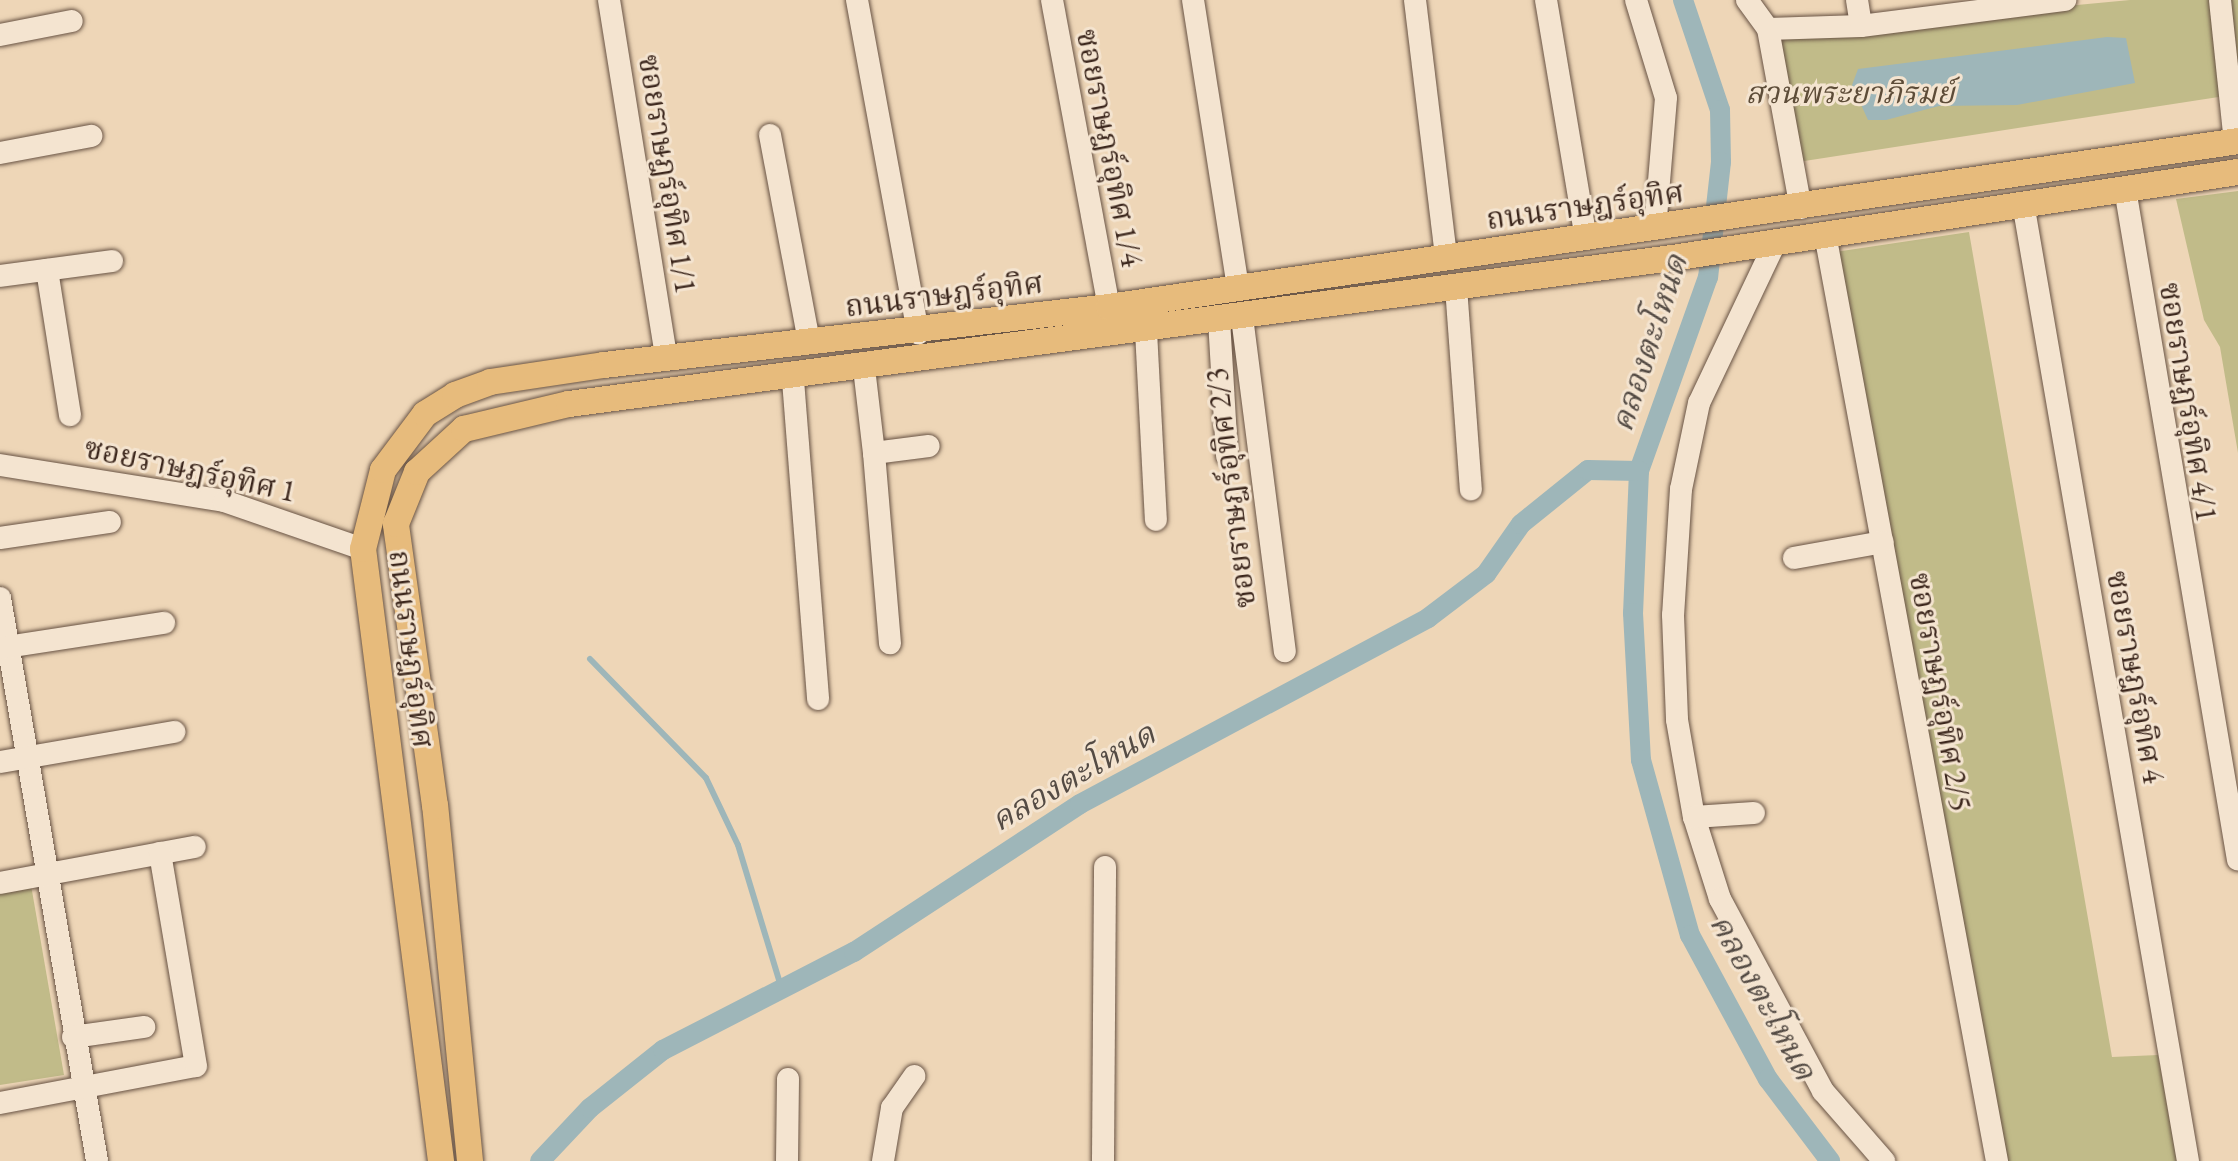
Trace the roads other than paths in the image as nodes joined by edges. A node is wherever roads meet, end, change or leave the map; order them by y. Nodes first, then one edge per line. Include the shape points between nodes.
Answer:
1 (609, 0) edge
2 (857, 0) edge
3 (1052, 0) edge
4 (1193, 0) edge
5 (1415, 0) edge
6 (1546, 0) edge
7 (1636, 0) edge
8 (1747, 0) edge
9 (1857, 0) edge
10 (2065, 0) edge
11 (2220, 0) edge
12 (2020, 2) edge
13 (72, 21) dead end
14 (1861, 26) junction
15 (1768, 29) junction
16 (0, 35) edge
17 (770, 135) dead end
18 (91, 136) dead end
19 (2236, 142) edge
20 (0, 153) edge
21 (2238, 172) edge
22 (2125, 189) junction
23 (2023, 203) junction
24 (1801, 208) junction
25 (1668, 227) junction
26 (1825, 234) junction
27 (1586, 238) junction
28 (1766, 244) junction
29 (1446, 257) junction
30 (112, 261) dead end
31 (47, 270) junction
32 (0, 276) edge
33 (1456, 287) junction
34 (1238, 289) junction
35 (1109, 307) junction
36 (1231, 318) junction
37 (1146, 331) junction
38 (918, 333) junction
39 (809, 342) junction
40 (666, 357) junction
41 (864, 368) junction
42 (793, 380) junction
43 (70, 415) dead end
44 (929, 446) dead end
45 (874, 453) junction
46 (1227, 456) dead end
47 (0, 465) edge
48 (1471, 489) dead end
49 (1156, 520) dead end
50 (110, 522) dead end
51 (0, 538) edge
52 (1883, 542) junction
53 (363, 549) junction
54 (1794, 558) dead end
55 (0, 598) edge
56 (164, 623) dead end
57 (890, 643) dead end
58 (4, 648) edge
59 (1285, 651) dead end
60 (818, 699) dead end
61 (174, 732) dead end
62 (30, 757) junction
63 (0, 762) edge
64 (1754, 813) dead end
65 (1694, 817) junction
66 (195, 847) dead end
67 (160, 853) junction
68 (2238, 860) edge
69 (1105, 867) dead end
70 (47, 875) junction
71 (0, 883) edge
72 (144, 1027) dead end
73 (73, 1037) junction
74 (914, 1076) dead end
75 (788, 1079) dead end
76 (83, 1089) junction
77 (0, 1103) edge
78 (97, 1161) edge
79 (441, 1161) edge
80 (470, 1161) edge
81 (787, 1161) edge
82 (883, 1161) edge
83 (1103, 1161) edge
84 (1884, 1161) edge
85 (1997, 1161) edge
86 (2188, 1161) edge

1 - 40 street, ซอยราษฎร์อุทิศ 1/1
2 - 38 street
3 - 35 street, ซอยราษฎร์อุทิศ 1/4
4 - 34 street
5 - 29 street
6 - 27 street
7 - 25 street via 1666,98
8 - 15 street
9 - 14 street
10 - 12 street
11 - 19 street
12 - 14 street
13 - 16 street
14 - 15 street
15 - 24 street
17 - 39 street
18 - 20 street
19 - 24 main road, ถนนราษฎร์อุทิศ
21 - 22 main road, ถนนราษฎร์อุทิศ
22 - 23 main road, ถนนราษฎร์อุทิศ
22 - 68 street, ซอยราษฎร์อุทิศ 4/1
23 - 26 main road, ถนนราษฎร์อุทิศ
23 - 86 street, ซอยราษฎร์อุทิศ 4
24 - 25 main road, ถนนราษฎร์อุทิศ
25 - 27 main road, ถนนราษฎร์อุทิศ
26 - 28 main road, ถนนราษฎร์อุทิศ
26 - 52 street, ซอยราษฎร์อุทิศ 2/5
27 - 29 main road, ถนนราษฎร์อุทิศ
28 - 33 main road, ถนนราษฎร์อุทิศ
28 - 65 street via 1699,403 1681,489 1673,615 1677,720
29 - 34 main road, ถนนราษฎร์อุทิศ
30 - 31 street
31 - 32 street
31 - 43 street
33 - 36 main road, ถนนราษฎร์อุทิศ
33 - 48 street
34 - 35 main road, ถนนราษฎร์อุทิศ
35 - 38 main road, ถนนราษฎร์อุทิศ
36 - 37 main road, ถนนราษฎร์อุทิศ
36 - 46 street
36 - 59 street, ซอยราษฎร์อุทิศ 2/3
37 - 41 main road, ถนนราษฎร์อุทิศ
37 - 49 street
38 - 39 main road, ถนนราษฎร์อุทิศ
39 - 40 main road, ถนนราษฎร์อุทิศ
40 - 53 main road, ถนนราษฎร์อุทิศ via 490,382 425,414 383,470
41 - 42 main road, ถนนราษฎร์อุทิศ
41 - 45 street
42 - 60 street
42 - 80 main road, ถนนราษฎร์อุทิศ via 505,415 464,429 438,449 403,498 396,524 401,579 435,806
44 - 45 street
45 - 57 street
47 - 53 street, ซอยราษฎร์อุทิศ 1 via 224,501
50 - 51 street
52 - 54 street
52 - 85 street, ซอยราษฎร์อุทิศ 2/5
53 - 79 main road, ถนนราษฎร์อุทิศ
55 - 58 street
56 - 58 street
58 - 62 street
61 - 62 street
62 - 63 street
62 - 70 street
64 - 65 street
65 - 84 street via 1720,899 1757,975 1823,1091
66 - 67 street
67 - 70 street
67 - 76 street via 196,1066
69 - 83 street
70 - 71 street
70 - 73 street
72 - 73 street
73 - 76 street
74 - 82 street via 892,1108
75 - 81 street
76 - 77 street
76 - 78 street

